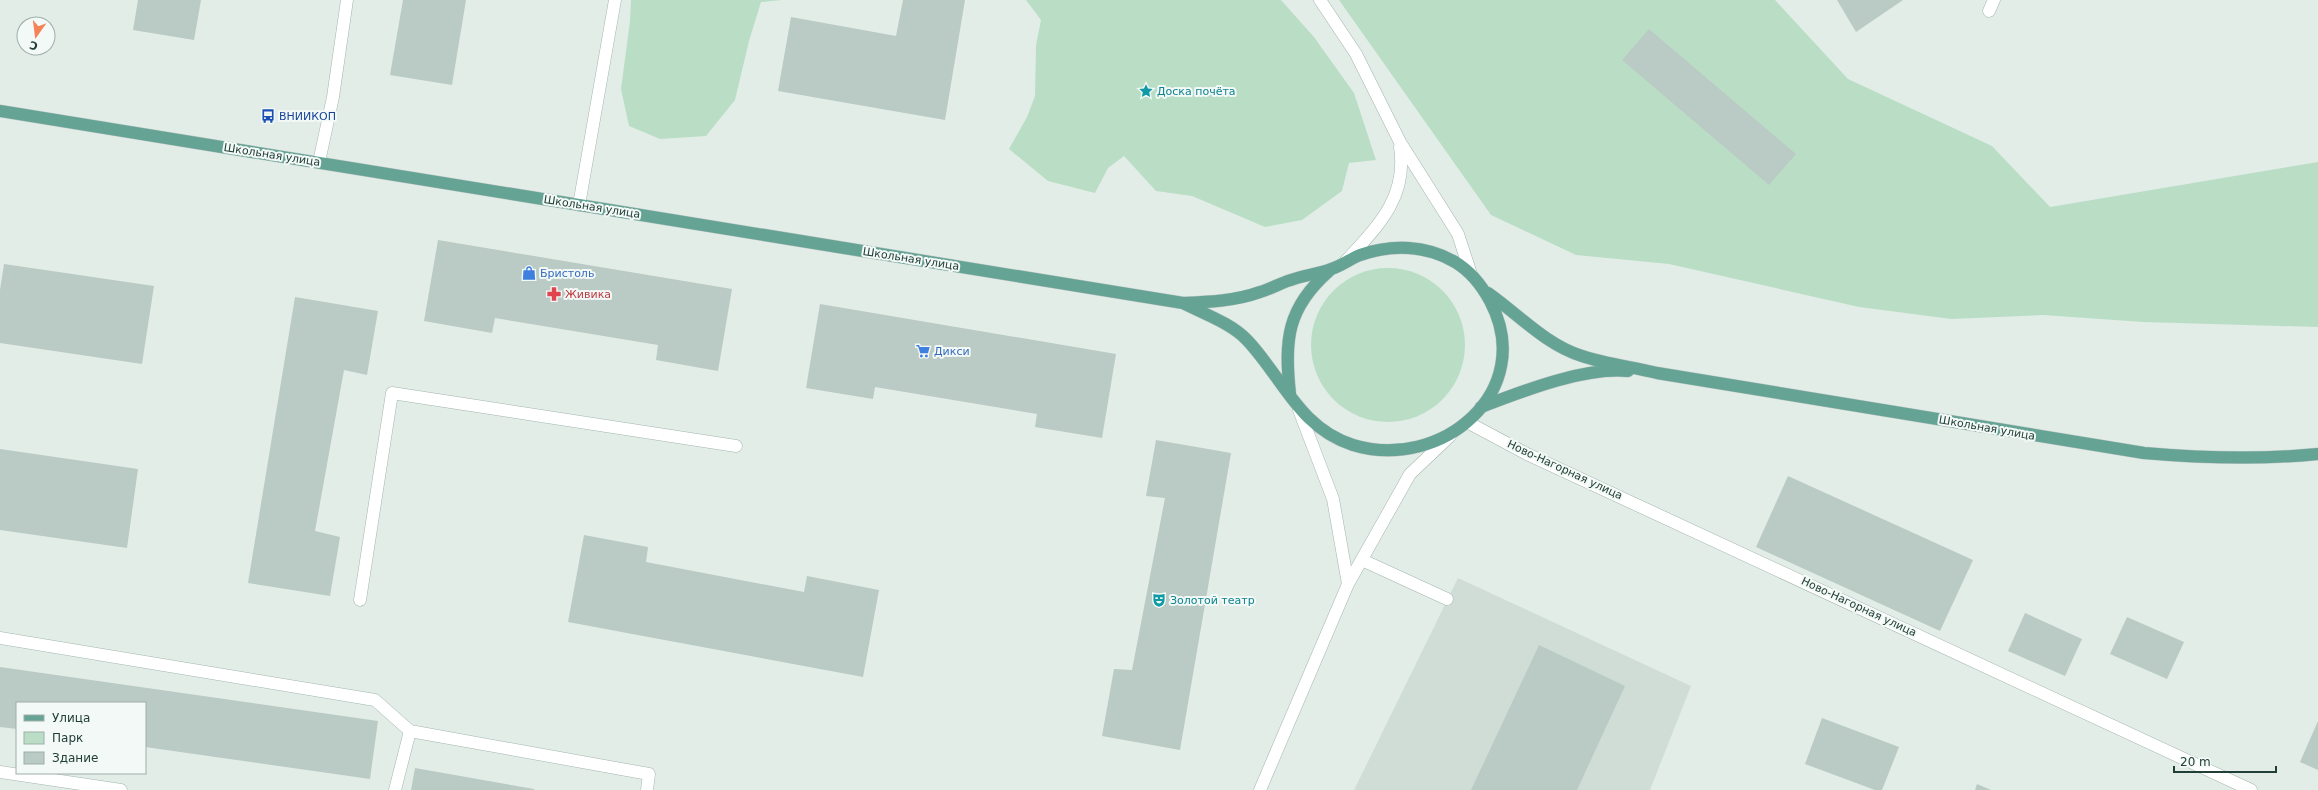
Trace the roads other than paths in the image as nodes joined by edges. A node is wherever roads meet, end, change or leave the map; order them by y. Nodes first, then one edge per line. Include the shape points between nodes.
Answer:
1 (347, 0) edge
2 (615, 0) edge
3 (1320, 0) edge
4 (1994, 0) edge
5 (1989, 11) dead end
6 (0, 111) edge
7 (1400, 142) junction
8 (319, 162) junction
9 (580, 205) junction
10 (1344, 264) junction
11 (1330, 270) junction
12 (1472, 274) junction
13 (1486, 292) junction
14 (1183, 303) junction
15 (1658, 373) junction
16 (1290, 394) junction
17 (1481, 407) junction
18 (1299, 410) junction
19 (1467, 422) junction
20 (1450, 436) junction
21 (736, 446) dead end
22 (2318, 454) edge
23 (1362, 560) junction
24 (1348, 584) junction
25 (1447, 599) dead end
26 (360, 600) dead end
27 (0, 638) edge
28 (410, 731) junction
29 (0, 772) edge
30 (121, 790) edge
31 (395, 790) edge
32 (647, 790) edge
33 (1260, 790) edge
34 (2251, 790) edge

1 - 8 street via 333,97
2 - 9 street
3 - 7 street via 1356,54
4 - 5 street
6 - 8 main road, Школьная улица
7 - 10 street via 1403,165 1392,202 1374,230
7 - 12 street via 1458,234
8 - 9 main road, Школьная улица
9 - 14 main road, Школьная улица
10 - 11 main road
10 - 12 main road via 1378,250 1417,248 1437,253 1456,262
11 - 14 main road via 1238,298 1220,302
11 - 16 main road via 1315,283 1294,315 1287,364
12 - 13 main road
13 - 15 main road via 1514,311 1531,327 1581,356
13 - 17 main road via 1501,333 1502,355 1492,391
14 - 16 main road via 1230,327 1246,339
15 - 17 main road via 1623,370 1584,375 1529,388
15 - 22 main road, Школьная улица via 2144,452 2215,459 2284,458
16 - 18 main road
17 - 19 main road
18 - 20 main road via 1314,425 1332,436 1353,445 1379,451 1430,445
18 - 24 street via 1333,499
19 - 20 main road
19 - 34 street, Ново-Нагорная улица via 1526,454
20 - 23 street via 1410,474
21 - 26 street via 392,393
23 - 24 street
23 - 25 street
24 - 33 street
27 - 28 street via 375,700
28 - 31 street
28 - 32 street via 649,774
29 - 30 street

